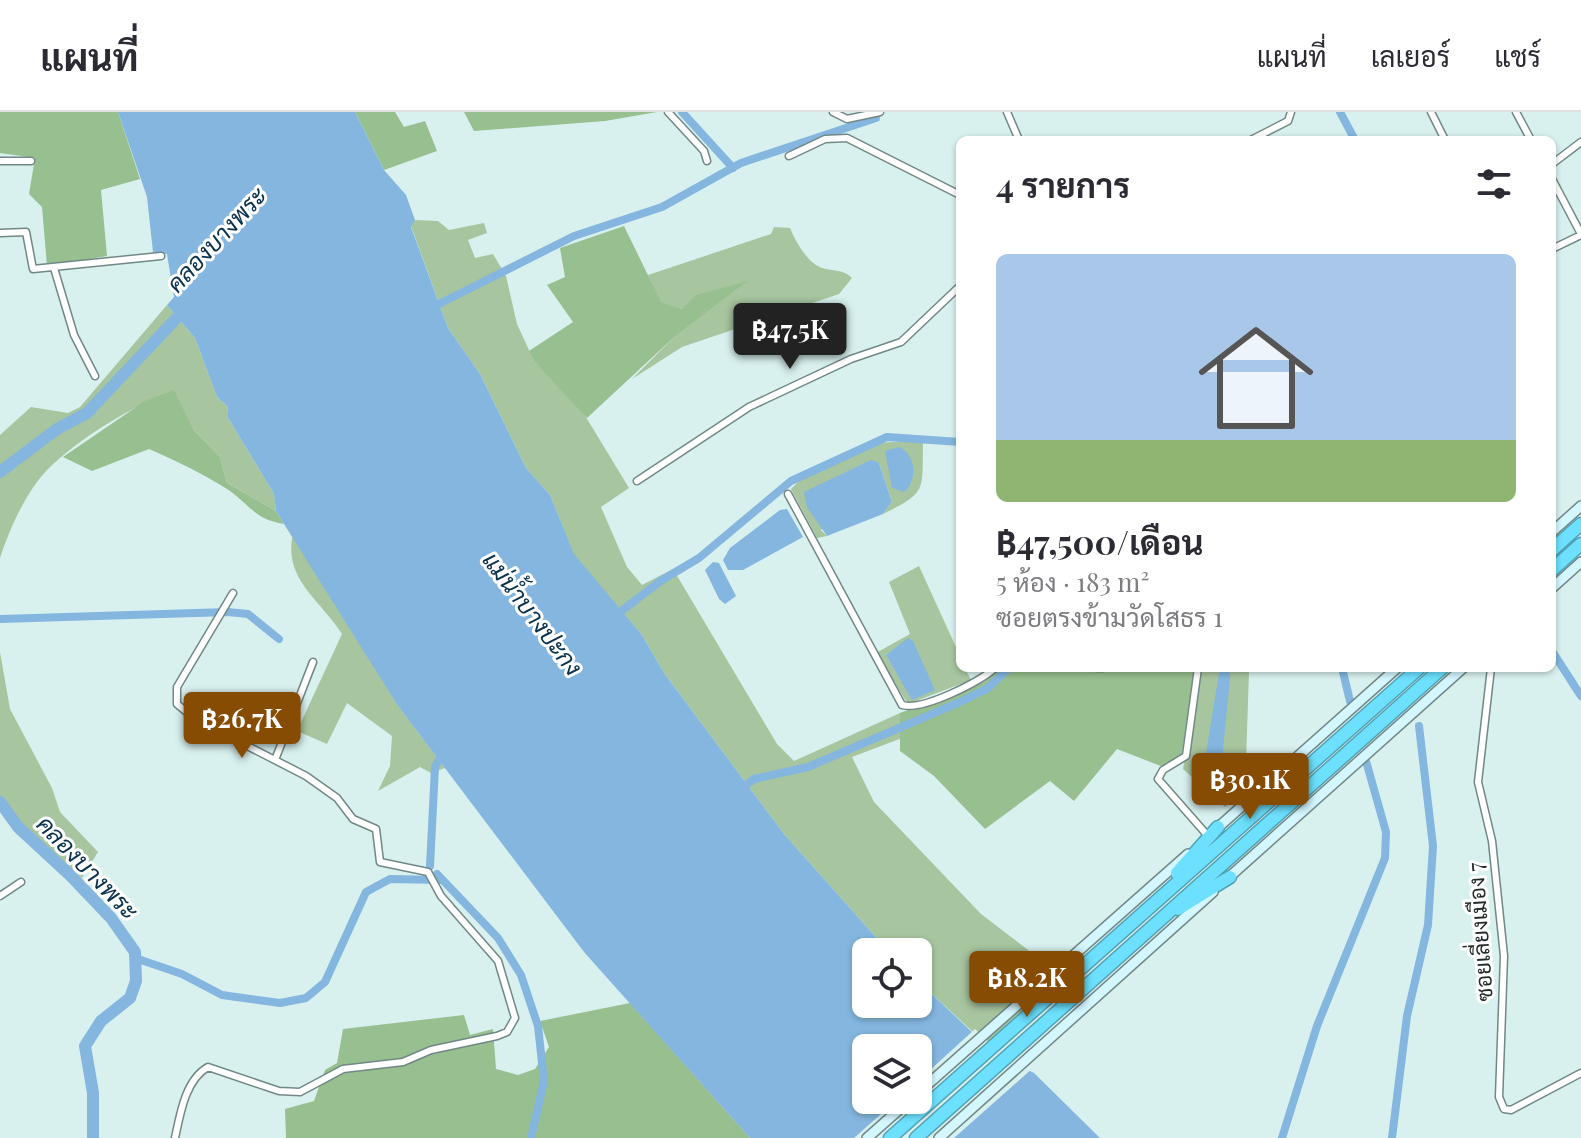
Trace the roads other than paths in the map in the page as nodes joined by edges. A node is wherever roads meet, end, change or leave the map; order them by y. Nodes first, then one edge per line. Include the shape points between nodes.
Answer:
1 (668, 112) edge
2 (833, 112) edge
3 (880, 112) edge
4 (1007, 112) edge
5 (1291, 112) edge
6 (1431, 112) edge
7 (1516, 112) edge
8 (1017, 136) edge
9 (1259, 136) edge
10 (1443, 136) edge
11 (1529, 136) edge
12 (1581, 142) edge
13 (789, 156) dead end
14 (0, 161) edge
15 (31, 161) dead end
16 (707, 161) dead end
17 (1556, 161) edge
18 (1556, 187) edge
19 (956, 193) edge
20 (0, 233) edge
21 (1581, 234) edge
22 (1556, 247) edge
23 (161, 256) dead end
24 (54, 268) junction
25 (956, 290) edge
26 (95, 376) dead end
27 (637, 481) dead end
28 (788, 494) dead end
29 (1581, 506) edge
30 (1581, 524) edge
31 (1556, 528) edge
32 (1581, 544) edge
33 (1556, 546) edge
34 (1581, 562) edge
35 (1556, 566) edge
36 (1556, 584) edge
37 (233, 593) dead end
38 (313, 662) dead end
39 (990, 672) edge
40 (1197, 672) edge
41 (1393, 672) edge
42 (1414, 672) edge
43 (1437, 672) edge
44 (1459, 672) edge
45 (1491, 672) edge
46 (275, 760) junction
47 (1213, 832) junction
48 (1230, 877) junction
49 (21, 882) dead end
50 (0, 896) edge
51 (1141, 915) junction
52 (1150, 926) junction
53 (1581, 1073) edge
54 (932, 1081) edge
55 (894, 1114) edge
56 (175, 1138) edge
57 (867, 1138) edge
58 (890, 1138) edge
59 (916, 1138) edge
60 (939, 1138) edge

1 - 16 street
2 - 3 street via 847,119
4 - 8 street
5 - 9 street via 1288,121
6 - 10 street
7 - 11 street
12 - 17 street
13 - 19 street via 825,139 847,138
14 - 15 street
18 - 21 street
20 - 24 street via 26,232 33,269
21 - 22 street
23 - 24 street
24 - 26 street via 74,335
25 - 27 street via 901,342 851,359 749,407
28 - 39 street via 902,705 945,695
29 - 31 main road
30 - 33 highway
32 - 35 highway
34 - 36 main road
37 - 46 street via 177,687 175,699 195,719
38 - 46 street
40 - 47 street via 1186,756 1158,779
41 - 47 main road
42 - 51 highway
43 - 52 highway
44 - 48 main road
45 - 53 street, ซอยเลี่ยงเมือง 7 via 1478,782 1492,841 1504,956 1499,1097 1504,1109 1511,1110
46 - 56 street via 330,792 353,819 376,829 380,862 423,870 433,880 503,971 515,1018 507,1032 403,1062 343,1069 300,1092 279,1091 208,1067 180,1110
47 - 51 highway
47 - 54 main road
48 - 52 highway
48 - 60 main road
49 - 50 street
51 - 58 highway
52 - 59 highway
55 - 57 main road

